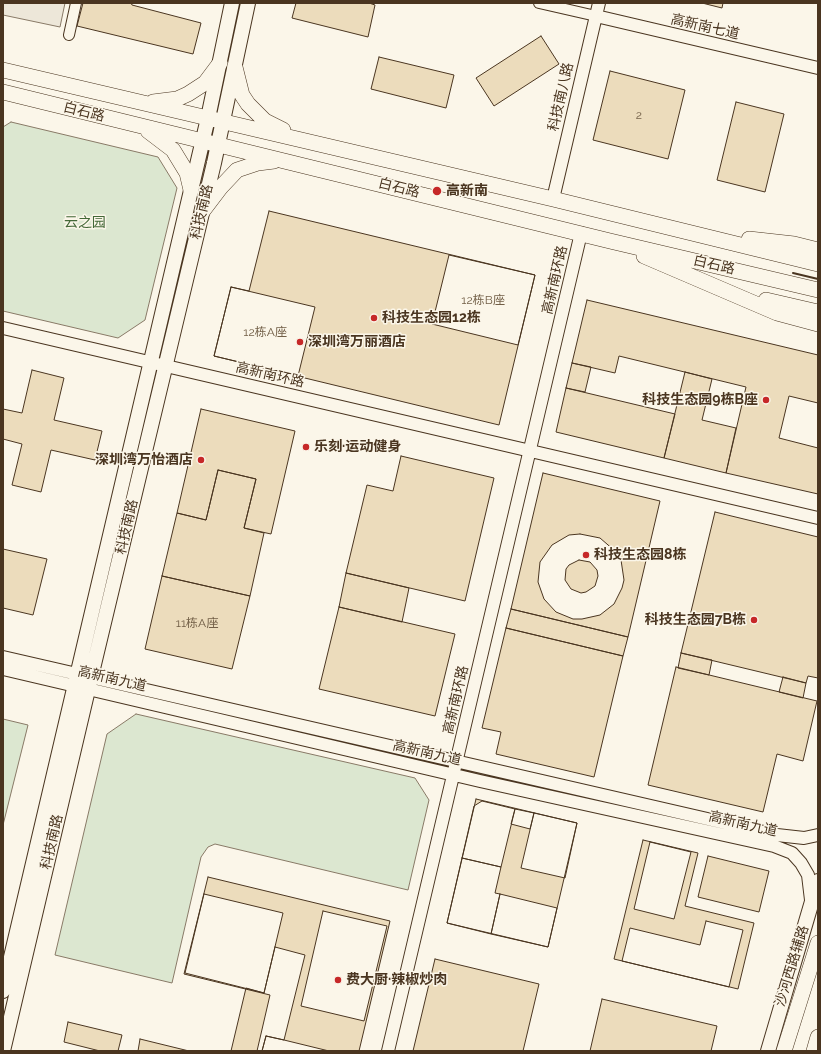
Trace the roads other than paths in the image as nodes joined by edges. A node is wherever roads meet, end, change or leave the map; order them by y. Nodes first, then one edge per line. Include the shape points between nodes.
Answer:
1 (76, 3) edge
2 (232, 3) edge
3 (248, 3) edge
4 (539, 3) edge
5 (599, 3) edge
6 (596, 16) junction
7 (69, 35) dead end
8 (220, 63) junction
9 (235, 67) junction
10 (818, 68) edge
11 (3, 70) edge
12 (3, 92) edge
13 (143, 103) junction
14 (208, 118) junction
15 (223, 122) junction
16 (138, 125) junction
17 (202, 140) junction
18 (309, 142) junction
19 (218, 144) junction
20 (283, 160) junction
21 (191, 190) junction
22 (553, 199) junction
23 (202, 212) junction
24 (687, 231) junction
25 (581, 233) junction
26 (610, 241) junction
27 (818, 250) edge
28 (818, 264) edge
29 (720, 289) junction
30 (818, 290) edge
31 (818, 312) edge
32 (818, 324) edge
33 (3, 328) edge
34 (150, 362) junction
35 (165, 366) junction
36 (530, 450) junction
37 (818, 518) edge
38 (3, 657) edge
39 (3, 670) edge
40 (75, 680) junction
41 (89, 683) junction
42 (455, 769) junction
43 (818, 835) edge
44 (818, 881) edge
45 (812, 901) junction
46 (818, 943) edge
47 (4, 984) edge
48 (818, 1037) edge
49 (3, 1051) edge
50 (388, 1051) edge
51 (768, 1051) edge
52 (784, 1051) edge
53 (814, 1051) edge

1 - 7 street
2 - 8 main road, 科技南路
3 - 9 main road, 科技南路
4 - 6 street, 高新南七道
5 - 6 street, 科技南八路
6 - 10 street, 高新南七道
6 - 22 street, 科技南八路
8 - 13 main road via 205,83 188,94 161,102
8 - 14 main road, 科技南路
9 - 15 main road, 科技南路
9 - 18 main road via 242,95 256,113 271,124
11 - 13 main road, 白石路
12 - 16 main road, 白石路
13 - 14 main road, 白石路
14 - 15 main road, 白石路
14 - 17 main road, 科技南路
15 - 18 main road, 白石路
15 - 19 main road, 科技南路
16 - 17 main road, 白石路
16 - 21 main road via 173,150 187,173
17 - 19 main road, 白石路
17 - 21 main road, 科技南路
18 - 22 main road, 白石路
19 - 20 main road, 白石路
19 - 23 main road, 科技南路
20 - 23 main road via 258,163 237,170
20 - 25 main road, 白石路
21 - 34 main road, 科技南路
22 - 24 main road, 白石路
23 - 35 main road, 科技南路
24 - 27 main road via 794,244
24 - 28 main road, 白石路
25 - 26 main road, 白石路
25 - 36 street, 高新南环路
26 - 29 main road
26 - 30 main road, 白石路
29 - 31 main road
29 - 32 main road via 777,313
33 - 34 street, 高新南环路
34 - 35 street, 高新南环路
34 - 40 main road, 科技南路
35 - 36 street, 高新南环路
35 - 41 main road, 科技南路
36 - 37 street
36 - 42 street, 高新南环路
38 - 40 street, 高新南九道
39 - 40 street, 高新南九道
40 - 41 street, 高新南九道
40 - 47 main road, 科技南路
41 - 42 street, 高新南九道
41 - 49 main road, 科技南路
42 - 43 street, 高新南九道 via 777,835 804,838
42 - 45 street, 高新南九道 via 783,849 792,853 805,868
42 - 50 street, 高新南环路
44 - 45 main road, 沙河西路辅路
45 - 51 main road, 沙河西路辅路
46 - 52 main road
48 - 53 main road

